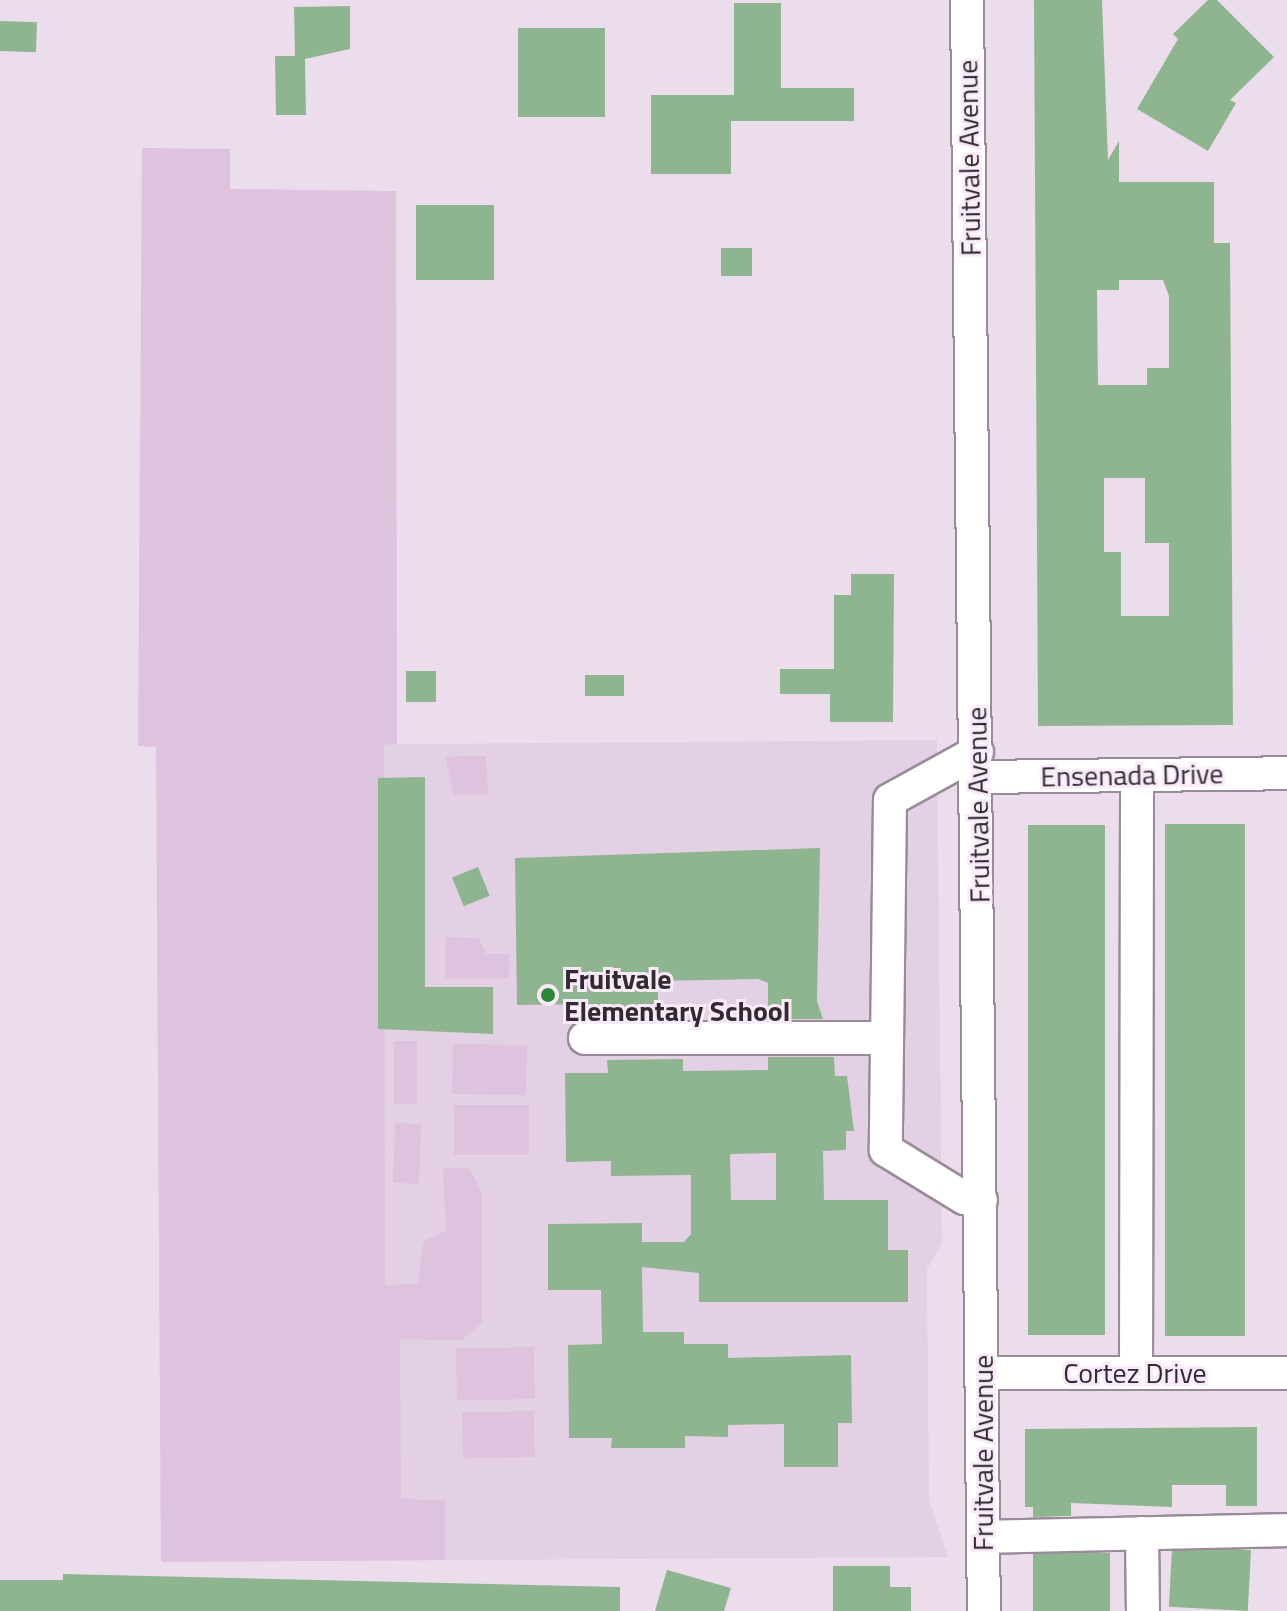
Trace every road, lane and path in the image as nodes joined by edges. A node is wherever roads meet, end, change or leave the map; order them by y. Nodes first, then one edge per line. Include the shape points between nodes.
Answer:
1 (967, 0) edge
2 (977, 764) junction
3 (1287, 773) edge
4 (1137, 775) junction
5 (585, 1038) dead end
6 (887, 1038) junction
7 (981, 1200) junction
8 (982, 1373) junction
9 (1136, 1373) junction
10 (1287, 1373) edge
11 (1287, 1530) edge
12 (1142, 1533) junction
13 (984, 1537) junction
14 (984, 1611) edge
15 (1143, 1611) edge

1 - 2 street, Fruitvale Avenue
2 - 4 street, Ensenada Drive
2 - 6 street via 890,800
2 - 7 street, Fruitvale Avenue
3 - 4 street, Ensenada Drive
4 - 9 street
5 - 6 street
6 - 7 street via 886,1150 964,1198
7 - 8 street, Fruitvale Avenue
8 - 9 street, Cortez Drive
8 - 13 street, Fruitvale Avenue
9 - 10 street, Cortez Drive
11 - 12 street
12 - 13 street
12 - 15 street
13 - 14 street, Fruitvale Avenue

